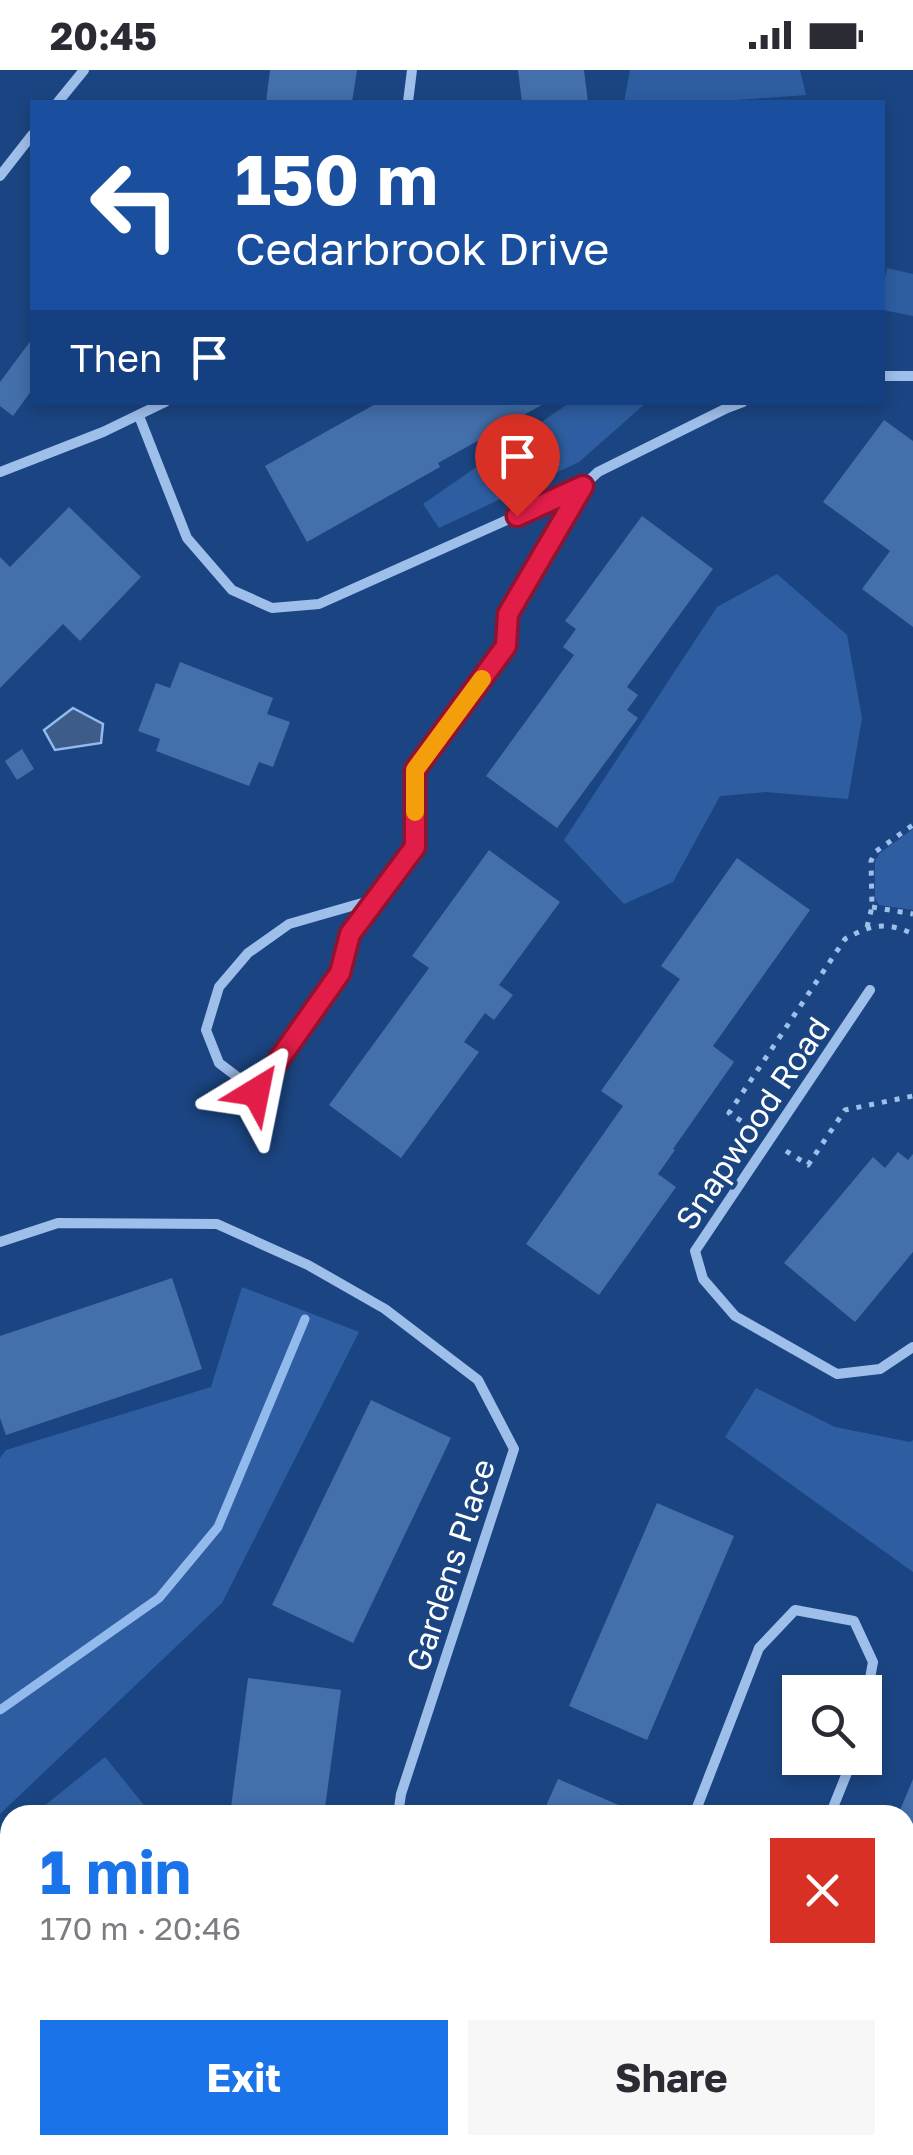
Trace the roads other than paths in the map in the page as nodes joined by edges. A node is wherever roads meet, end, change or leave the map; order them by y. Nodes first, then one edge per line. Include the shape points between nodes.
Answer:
1 (84, 70) edge
2 (412, 70) edge
3 (60, 100) edge
4 (408, 100) edge
5 (30, 138) edge
6 (0, 176) edge
7 (885, 376) edge
8 (913, 376) edge
9 (160, 405) edge
10 (735, 405) edge
11 (138, 416) junction
12 (0, 472) edge
13 (583, 486) junction
14 (376, 900) junction
15 (870, 990) dead end
16 (0, 1242) edge
17 (913, 1347) edge
18 (871, 1675) edge
19 (846, 1775) edge
20 (399, 1805) edge
21 (698, 1805) edge
22 (834, 1805) edge

1 - 3 street
2 - 4 street
5 - 6 street
7 - 8 street
9 - 11 street
10 - 13 street via 598,472
11 - 12 street
11 - 13 street via 187,538 232,590 272,608 319,604
13 - 14 street via 508,614 506,646 415,770 415,847
14 - 14 street via 350,934 340,973 256,1092 219,1063 206,1030 218,987 248,953 289,924
15 - 17 street, Snapwood Road via 695,1250 704,1279 735,1316 838,1374 880,1369
16 - 20 street, Gardens Place via 58,1224 217,1224 385,1310 478,1380 514,1450
18 - 21 street via 874,1662 854,1621 795,1610 759,1648
19 - 22 street

